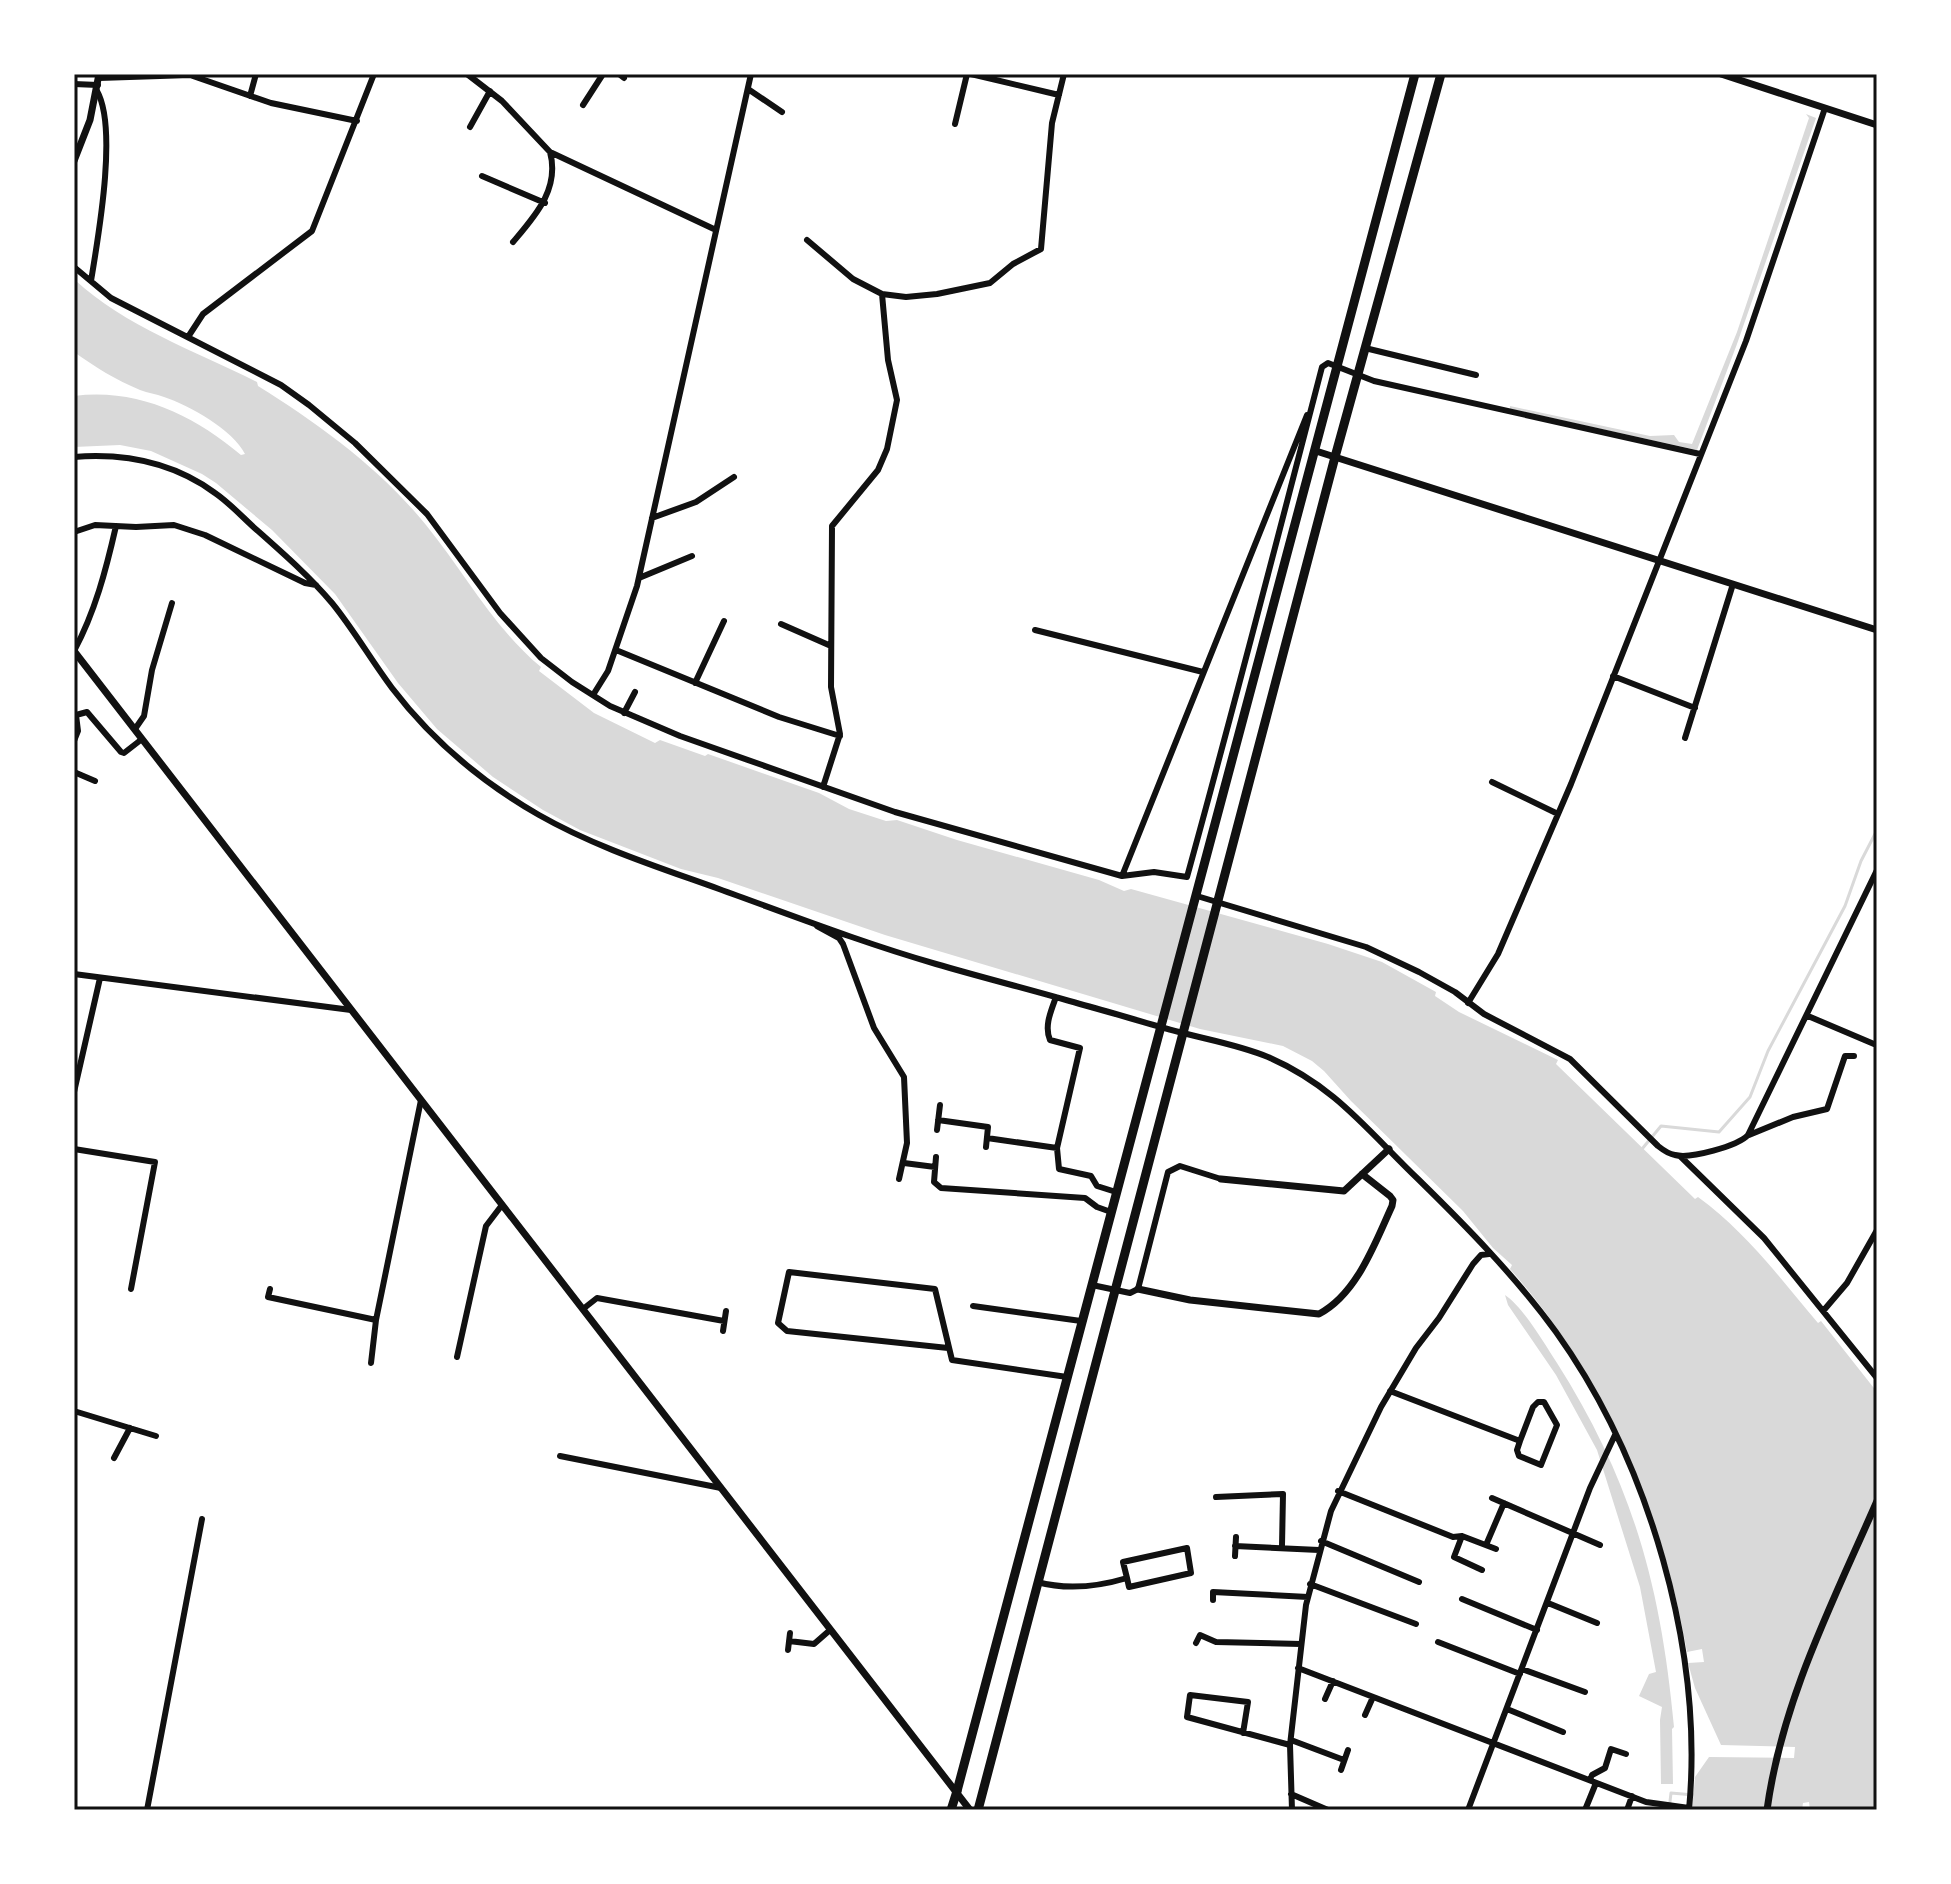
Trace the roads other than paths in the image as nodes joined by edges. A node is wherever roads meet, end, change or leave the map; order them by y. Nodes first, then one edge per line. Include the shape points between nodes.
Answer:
1 (256, 74) edge
2 (374, 74) edge
3 (467, 74) edge
4 (603, 74) edge
5 (751, 74) edge
6 (969, 74) edge
7 (1064, 74) edge
8 (1415, 74) edge
9 (1441, 74) edge
10 (1721, 74) edge
11 (98, 82) edge
12 (74, 84) edge
13 (748, 89) junction
14 (490, 91) junction
15 (1059, 95) junction
16 (250, 96) junction
17 (583, 105) dead end
18 (1825, 108) junction
19 (782, 112) dead end
20 (357, 121) junction
21 (955, 124) dead end
22 (1877, 125) edge
23 (470, 127) dead end
24 (550, 152) junction
25 (74, 161) edge
26 (482, 176) dead end
27 (545, 203) junction
28 (716, 230) junction
29 (807, 240) dead end
30 (513, 242) dead end
31 (74, 267) edge
32 (91, 281) junction
33 (882, 294) junction
34 (188, 337) junction
35 (1365, 348) junction
36 (1338, 366) junction
37 (1358, 374) junction
38 (1476, 375) dead end
39 (1310, 411) junction
40 (1316, 451) junction
41 (1700, 454) junction
42 (74, 457) edge
43 (1335, 457) junction
44 (734, 477) dead end
45 (652, 518) junction
46 (116, 526) junction
47 (74, 532) edge
48 (692, 556) dead end
49 (1660, 560) junction
50 (639, 578) junction
51 (1733, 584) junction
52 (316, 585) junction
53 (172, 603) dead end
54 (724, 621) dead end
55 (781, 624) dead end
56 (1035, 630) dead end
57 (1877, 630) edge
58 (831, 646) junction
59 (616, 650) junction
60 (74, 651) edge
61 (1203, 672) junction
62 (1613, 676) junction
63 (695, 683) junction
64 (635, 692) dead end
65 (593, 695) junction
66 (1695, 708) junction
67 (624, 713) junction
68 (75, 714) edge
69 (135, 729) junction
70 (840, 736) junction
71 (1685, 738) dead end
72 (142, 739) junction
73 (74, 741) edge
74 (74, 772) edge
75 (95, 781) dead end
76 (1492, 782) dead end
77 (823, 787) junction
78 (1558, 814) junction
79 (1877, 870) edge
80 (1122, 876) junction
81 (1196, 898) junction
82 (1217, 904) junction
83 (816, 924) junction
84 (74, 974) edge
85 (100, 978) junction
86 (1056, 997) junction
87 (1468, 1003) junction
88 (351, 1010) junction
89 (1808, 1016) junction
90 (1162, 1024) junction
91 (1184, 1030) junction
92 (1874, 1044) dead end
93 (1854, 1056) dead end
94 (74, 1092) edge
95 (421, 1100) junction
96 (940, 1105) dead end
97 (938, 1120) junction
98 (937, 1130) dead end
99 (1748, 1135) junction
100 (987, 1138) junction
101 (986, 1147) dead end
102 (1057, 1148) junction
103 (74, 1149) edge
104 (1389, 1149) junction
105 (1680, 1156) junction
106 (936, 1157) dead end
107 (904, 1163) junction
108 (935, 1167) junction
109 (1362, 1174) junction
110 (899, 1179) dead end
111 (1221, 1179) joint
112 (1116, 1192) junction
113 (502, 1205) junction
114 (1111, 1212) junction
115 (1877, 1230) edge
116 (1489, 1254) junction
117 (1092, 1285) junction
118 (131, 1289) dead end
119 (270, 1289) dead end
120 (1138, 1289) junction
121 (1114, 1291) junction
122 (973, 1306) dead end
123 (583, 1309) junction
124 (1824, 1310) junction
125 (726, 1311) dead end
126 (376, 1320) junction
127 (724, 1321) junction
128 (1081, 1321) junction
129 (723, 1331) dead end
130 (948, 1348) junction
131 (457, 1357) dead end
132 (371, 1363) dead end
133 (1067, 1377) junction
134 (1877, 1378) edge
135 (1390, 1391) junction
136 (74, 1411) edge
137 (130, 1428) junction
138 (1615, 1435) junction
139 (156, 1436) dead end
140 (1520, 1441) junction
141 (560, 1456) dead end
142 (114, 1458) dead end
143 (721, 1488) junction
144 (1338, 1491) junction
145 (1216, 1497) dead end
146 (1492, 1498) dead end
147 (1877, 1501) edge
148 (1504, 1503) junction
149 (202, 1519) dead end
150 (1575, 1533) junction
151 (1462, 1536) junction
152 (1236, 1537) dead end
153 (1321, 1541) junction
154 (1486, 1545) junction
155 (1600, 1545) dead end
156 (1235, 1546) junction
157 (1282, 1546) junction
158 (1496, 1549) dead end
159 (1319, 1550) junction
160 (1235, 1556) dead end
161 (1482, 1570) dead end
162 (1127, 1578) junction
163 (1037, 1582) junction
164 (1419, 1582) dead end
165 (1310, 1584) junction
166 (1308, 1597) junction
167 (1462, 1599) dead end
168 (1213, 1600) dead end
169 (1548, 1603) junction
170 (1597, 1623) dead end
171 (1416, 1624) dead end
172 (830, 1630) junction
173 (1537, 1630) junction
174 (790, 1633) dead end
175 (789, 1641) junction
176 (1438, 1642) dead end
177 (1196, 1643) dead end
178 (1301, 1644) junction
179 (788, 1650) dead end
180 (1298, 1668) junction
181 (1521, 1672) junction
182 (1333, 1681) junction
183 (1585, 1692) dead end
184 (1373, 1697) junction
185 (1325, 1699) dead end
186 (1507, 1709) junction
187 (1365, 1715) dead end
188 (1563, 1732) dead end
189 (1243, 1733) junction
190 (1291, 1743) junction
191 (1494, 1744) junction
192 (1348, 1750) dead end
193 (1626, 1754) dead end
194 (1344, 1760) junction
195 (1341, 1770) dead end
196 (1593, 1781) junction
197 (957, 1791) junction
198 (1291, 1794) junction
199 (1632, 1796) junction
200 (1689, 1809) edge
201 (147, 1810) edge
202 (951, 1810) edge
203 (970, 1810) edge
204 (978, 1810) edge
205 (1292, 1810) edge
206 (1328, 1810) edge
207 (1468, 1810) edge
208 (1585, 1810) edge
209 (1627, 1810) edge
210 (1767, 1810) edge

1 - 16 street
2 - 20 street
3 - 14 street
4 - 17 street
5 - 13 street
6 - 15 street
6 - 21 street
7 - 15 street
8 - 36 main road
9 - 35 main road
10 - 18 street
11 - 12 street
11 - 16 street via 190,75
11 - 25 street
11 - 32 street via 106,163
13 - 19 street
13 - 28 street
14 - 23 street
14 - 24 street
15 - 33 street via 1041,249 990,283 922,297
16 - 20 street
18 - 22 street
18 - 41 street via 1746,341
20 - 34 street via 312,231 203,314
24 - 27 street
24 - 28 street
26 - 27 street
27 - 30 street
28 - 45 street
29 - 33 street via 853,279
31 - 32 street
32 - 34 street via 111,298
33 - 58 street via 897,400 878,470 832,526
34 - 65 street via 281,385 355,443 427,514 522,638
35 - 37 main road
35 - 38 street
36 - 37 street
36 - 39 street via 1322,367
36 - 40 main road
37 - 41 street
37 - 43 main road
39 - 61 street
39 - 80 street via 1187,877 1154,872
40 - 43 street
40 - 81 main road
41 - 49 street
42 - 52 street via 130,457 198,483 224,500
43 - 49 street
43 - 82 main road
44 - 45 street via 696,502
45 - 50 street
46 - 47 street
46 - 52 street via 174,525 191,530
46 - 60 street via 95,603
48 - 50 street
49 - 51 street
49 - 62 street
50 - 59 street
51 - 57 street
51 - 66 street
52 - 83 street via 422,721 511,798 587,839
53 - 69 street via 144,716
54 - 63 street
55 - 58 street
56 - 61 street
58 - 70 street via 831,687
59 - 63 street
59 - 65 street
60 - 69 street
61 - 80 street
62 - 66 street
62 - 78 street
63 - 70 street
64 - 67 street
65 - 67 street
66 - 71 street
67 - 77 street
68 - 72 street via 87,712 118,751 124,753
68 - 73 street
69 - 72 street
70 - 77 street
72 - 88 street
74 - 75 street
76 - 78 street
77 - 80 street
78 - 87 street via 1498,954
79 - 89 street
81 - 82 street
81 - 90 main road
82 - 87 street via 1366,947
82 - 91 main road
83 - 86 street
83 - 107 street via 843,944 874,1028 902,1071
84 - 85 street
85 - 88 street
85 - 94 street
86 - 90 street
86 - 102 street via 1048,1022 1050,1040 1080,1048
87 - 105 street via 1570,1059 1658,1146
88 - 95 street
89 - 92 street
89 - 99 street
90 - 91 street
90 - 112 main road
91 - 104 street via 1298,1071 1327,1090
91 - 121 main road
93 - 99 street via 1845,1056 1827,1109
95 - 113 street
95 - 126 street
96 - 97 street
97 - 98 street
97 - 100 street via 988,1127
99 - 105 street via 1737,1144
100 - 101 street
100 - 102 street
102 - 112 street via 1059,1169 1091,1176 1097,1186
103 - 118 street via 155,1162
104 - 109 street
104 - 116 street
105 - 124 street via 1747,1219
106 - 108 street
107 - 108 street
107 - 110 street
108 - 114 street via 934,1182 941,1188 1085,1198
109 - 111 street via 1344,1191
109 - 120 street via 1390,1196 1392,1206 1354,1282 1319,1314
111 - 120 street via 1180,1166 1168,1172
112 - 114 main road
113 - 123 street
113 - 131 street via 486,1226
114 - 117 main road
115 - 124 street via 1847,1283
116 - 135 street via 1473,1264
116 - 138 street via 1557,1333
117 - 121 street
117 - 128 main road
119 - 126 street via 268,1297
120 - 121 street
121 - 163 main road
122 - 128 street
123 - 127 street via 597,1298
123 - 143 street
124 - 134 street
125 - 127 street
126 - 132 street
127 - 129 street
128 - 133 main road
130 - 130 street via 935,1289 789,1272 778,1323 787,1331
130 - 133 street via 952,1360
133 - 197 main road
135 - 140 street
135 - 144 street
136 - 137 street
137 - 139 street
137 - 142 street
138 - 150 street
138 - 200 street via 1651,1522 1676,1612 1688,1693
140 - 140 street via 1519,1456 1541,1465 1557,1425 1544,1402 1533,1407
141 - 143 street
143 - 172 street
144 - 151 street via 1453,1537
144 - 153 street
145 - 157 street via 1283,1494
146 - 148 street
147 - 210 street via 1788,1712
148 - 150 street
148 - 154 street
149 - 201 street
150 - 155 street
150 - 169 street
151 - 154 street
151 - 161 street via 1454,1557
152 - 156 street
153 - 159 street
153 - 164 street
154 - 158 street
156 - 157 street
156 - 160 street
157 - 159 street
159 - 165 street
162 - 162 street via 1123,1562 1187,1548 1191,1573 1129,1587
162 - 163 street via 1058,1588
163 - 204 main road
165 - 166 street
165 - 171 street
166 - 168 street via 1213,1592
166 - 178 street
167 - 173 street
169 - 170 street
169 - 173 street
172 - 175 street via 814,1644
172 - 197 street
173 - 181 street
174 - 175 street
175 - 179 street
176 - 181 street
177 - 178 street via 1200,1635 1216,1642
178 - 180 street
180 - 182 street
180 - 190 street
181 - 183 street
181 - 186 street
182 - 184 street
182 - 185 street
184 - 187 street
184 - 191 street
186 - 188 street
186 - 191 street
189 - 189 street via 1187,1717 1190,1695 1248,1702
189 - 190 street
190 - 194 street
190 - 198 street
191 - 196 street
191 - 207 street
192 - 194 street
193 - 196 street via 1611,1749 1605,1768 1592,1775
194 - 195 street
196 - 199 street
196 - 208 street
197 - 202 main road
197 - 203 street
198 - 205 street
198 - 206 street
199 - 200 street
199 - 209 street

